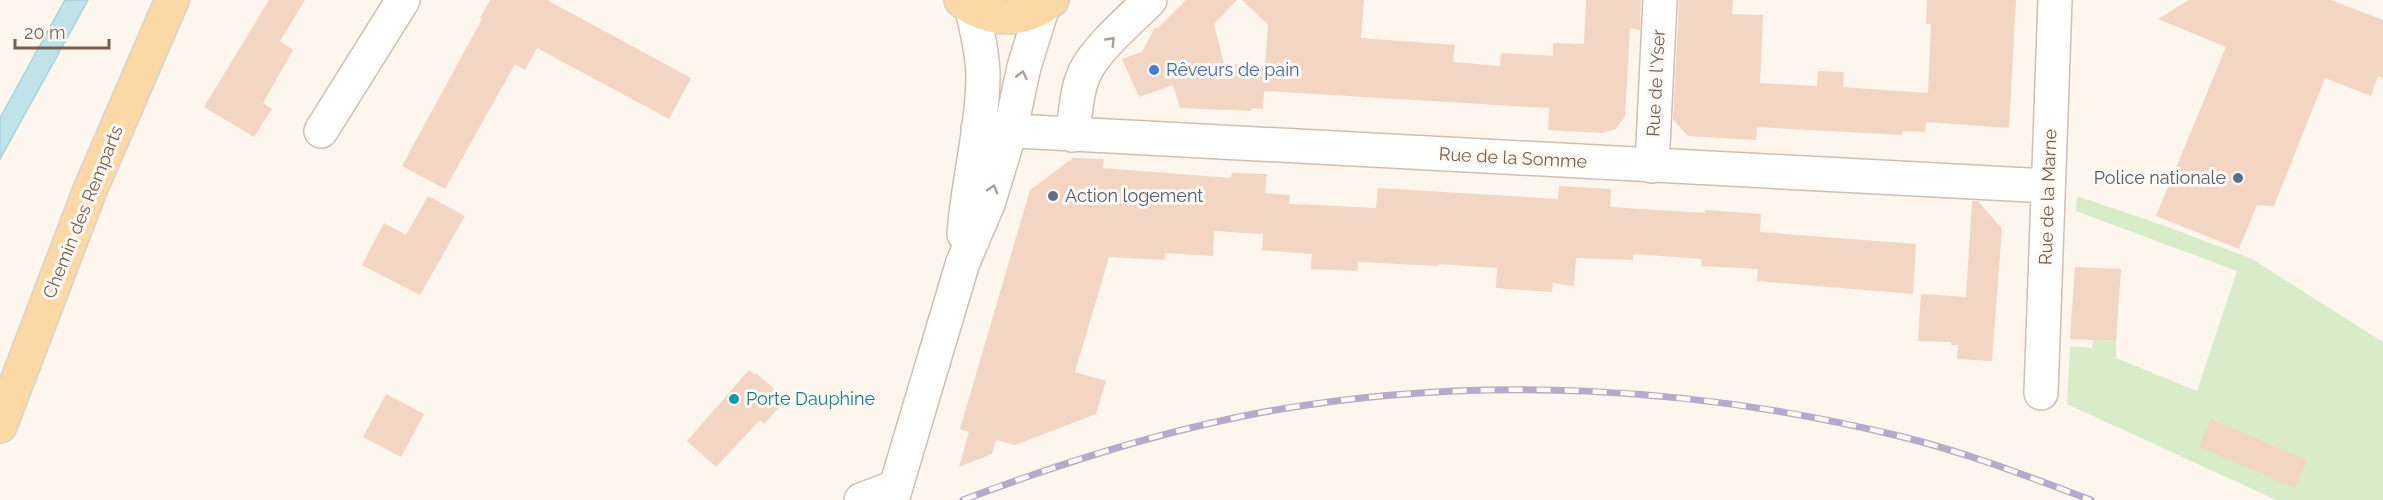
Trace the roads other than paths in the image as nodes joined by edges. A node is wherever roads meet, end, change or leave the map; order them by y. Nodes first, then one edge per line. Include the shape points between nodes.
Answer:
1 (172, 0) edge
2 (403, 0) edge
3 (1150, 0) edge
4 (1660, 0) edge
5 (2055, 0) edge
6 (964, 2) edge
7 (1047, 4) edge
8 (994, 130) junction
9 (321, 131) dead end
10 (1072, 135) junction
11 (1652, 166) junction
12 (2049, 186) junction
13 (2041, 393) dead end
14 (0, 426) edge
15 (894, 494) edge
16 (861, 500) edge

1 - 14 main road, Chemin des Remparts via 90,190
2 - 9 street
10 -> 3 street via 1086,70
4 - 11 street, Rue de l'Yser
5 - 12 street, Rue de la Marne
6 - 7 main road via 995,17 1019,17
6 - 8 street
8 -> 7 street via 1024,67
8 - 10 street, Rue de la Somme
8 - 15 street via 988,204 963,262
10 - 11 street, Rue de la Somme
11 - 12 street, Rue de la Somme
12 - 13 street, Rue de la Marne
15 - 16 street

